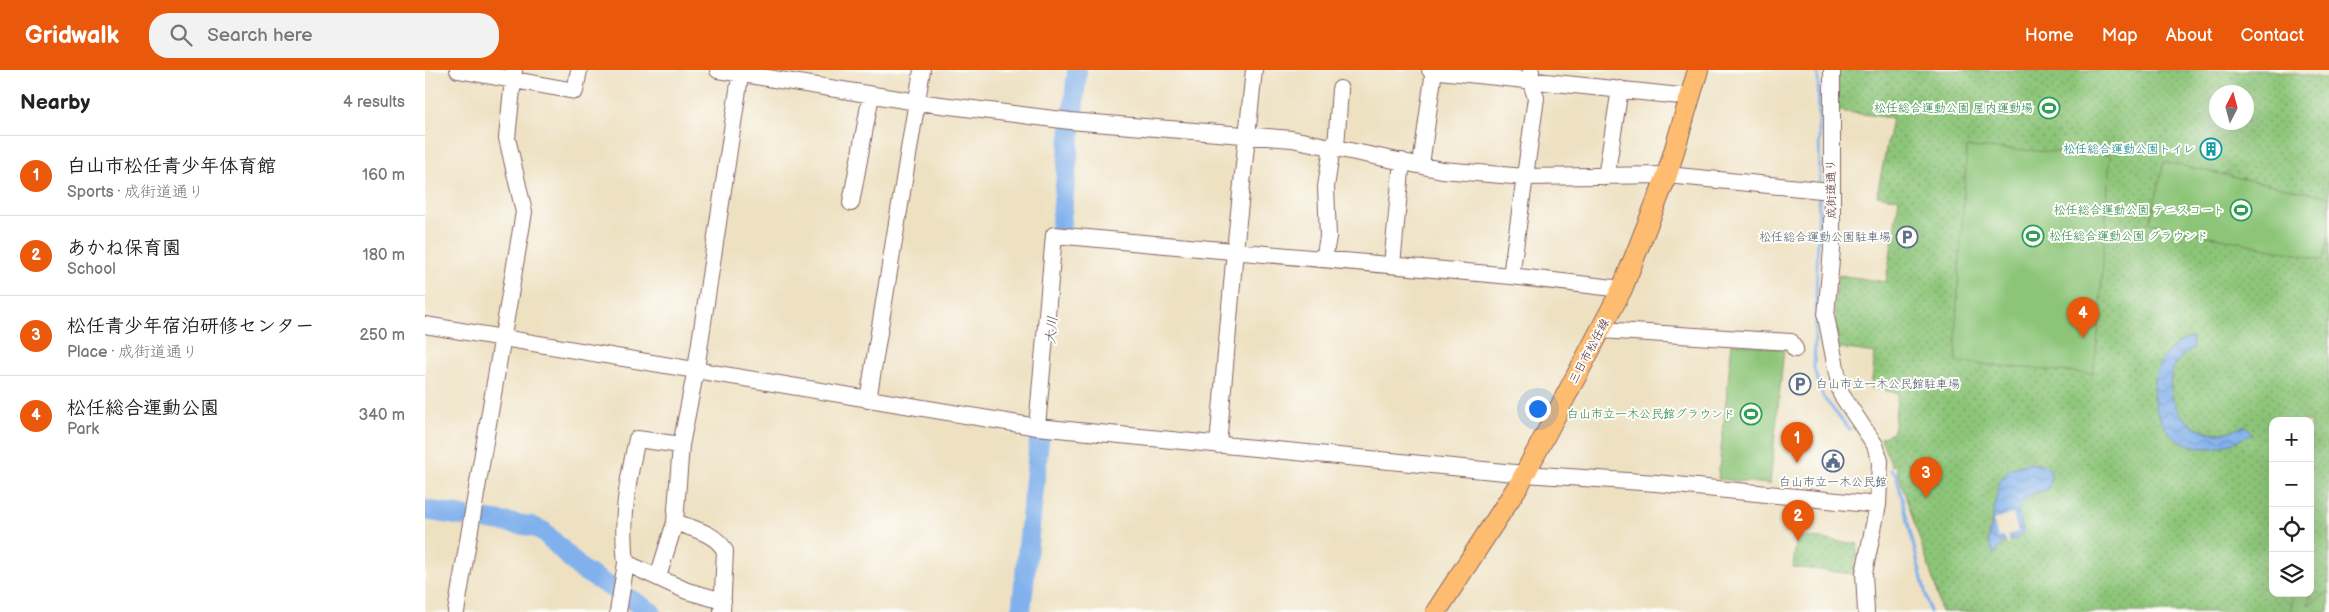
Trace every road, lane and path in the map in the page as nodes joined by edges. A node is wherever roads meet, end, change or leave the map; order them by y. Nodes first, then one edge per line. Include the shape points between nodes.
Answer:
1 (458, 70) edge
2 (579, 70) edge
3 (718, 70) edge
4 (922, 70) edge
5 (1254, 70) edge
6 (1430, 70) edge
7 (1434, 70) edge
8 (1698, 70) edge
9 (1832, 70) edge
10 (741, 72) edge
11 (513, 74) edge
12 (1530, 74) edge
13 (1340, 89) dead end
14 (1620, 89) junction
15 (871, 95) junction
16 (1690, 97) junction
17 (917, 102) junction
18 (1247, 134) junction
19 (1334, 147) junction
20 (1402, 161) junction
21 (1421, 165) junction
22 (1667, 175) junction
23 (1525, 177) junction
24 (1606, 177) junction
25 (1822, 190) junction
26 (851, 203) dead end
27 (1235, 250) junction
28 (1324, 259) junction
29 (1392, 265) junction
30 (1511, 276) junction
31 (1622, 289) junction
32 (425, 325) edge
33 (1601, 330) junction
34 (501, 339) junction
35 (1795, 349) dead end
36 (696, 369) junction
37 (868, 400) junction
38 (1037, 427) junction
39 (681, 445) junction
40 (1219, 445) junction
41 (1525, 474) junction
42 (1878, 505) junction
43 (675, 522) junction
44 (626, 563) junction
45 (658, 578) junction
46 (722, 607) edge
47 (456, 612) edge
48 (619, 612) edge
49 (1436, 612) edge
50 (1866, 612) edge

1 - 11 street
2 - 11 street via 575,91
3 - 10 street
4 - 17 street
5 - 18 street
6 - 7 street
7 - 12 street
7 - 21 street
8 - 16 main road, 三日市松任線
9 - 25 street, 成街道通り
10 - 15 street
10 - 36 street
11 - 34 street via 507,138 524,212
12 - 14 street
12 - 23 street via 1536,98
13 - 19 street
14 - 16 street
14 - 24 street
15 - 17 street
15 - 26 street
16 - 22 main road, 三日市松任線
17 - 18 street via 1070,121
17 - 37 street
18 - 19 street
18 - 27 street
19 - 20 street
19 - 28 street via 1326,187 1328,237
20 - 21 street
20 - 29 street
21 - 23 street via 1442,170
22 - 24 street
22 - 25 street
22 - 31 main road, 三日市松任線
23 - 24 street
23 - 30 street
25 - 42 street, 成街道通り via 1832,249 1826,316 1841,394 1875,445 1880,461
27 - 28 street
27 - 38 street via 1054,235
27 - 40 street
28 - 29 street
29 - 30 street
30 - 31 street
31 - 33 main road, 三日市松任線
32 - 34 street
33 - 35 street via 1791,342
33 - 41 main road, 三日市松任線
34 - 36 street
34 - 47 street
36 - 37 street
36 - 39 street
37 - 38 street
38 - 40 street
39 - 43 street
39 - 44 street via 637,439 625,494 623,533
40 - 41 street
41 - 42 street
41 - 49 main road, 三日市松任線
42 - 50 street via 1865,573
43 - 45 street
43 - 46 street via 709,534 721,542 726,561
44 - 45 street
44 - 48 street
45 - 46 street

